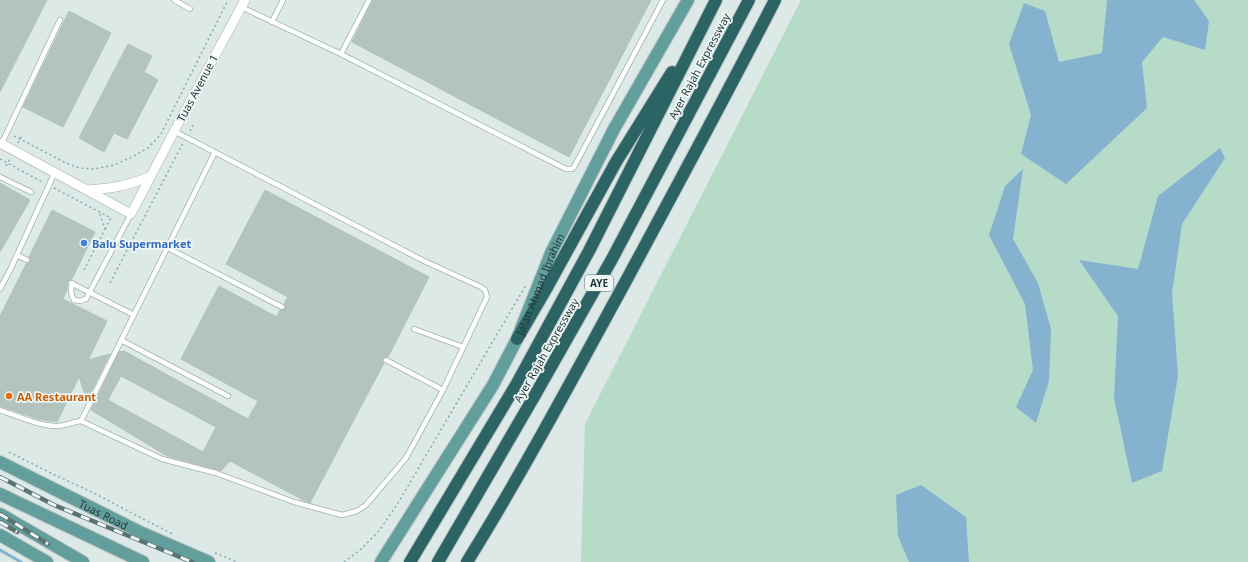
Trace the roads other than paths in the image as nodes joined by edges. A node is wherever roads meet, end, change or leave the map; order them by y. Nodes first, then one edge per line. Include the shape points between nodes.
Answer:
1 (174, 0) edge
2 (283, 0) edge
3 (369, 0) edge
4 (663, 0) edge
5 (688, 0) edge
6 (749, 0) edge
7 (775, 0) edge
8 (243, 3) edge
9 (714, 3) edge
10 (190, 9) dead end
11 (60, 20) dead end
12 (272, 22) junction
13 (341, 54) junction
14 (174, 131) junction
15 (0, 144) edge
16 (216, 152) junction
17 (55, 172) junction
18 (151, 176) junction
19 (0, 177) edge
20 (88, 190) junction
21 (31, 192) dead end
22 (131, 214) junction
23 (168, 248) junction
24 (17, 255) junction
25 (27, 260) dead end
26 (0, 289) edge
27 (90, 293) junction
28 (282, 307) dead end
29 (134, 315) junction
30 (414, 328) dead end
31 (517, 339) junction
32 (121, 340) junction
33 (464, 347) junction
34 (386, 360) dead end
35 (443, 390) junction
36 (228, 396) dead end
37 (0, 410) edge
38 (81, 421) junction
39 (0, 462) edge
40 (0, 494) edge
41 (0, 514) edge
42 (0, 535) edge
43 (209, 556) edge
44 (381, 561) edge
45 (47, 562) edge
46 (83, 562) edge
47 (143, 562) edge
48 (410, 562) edge
49 (438, 562) edge
50 (467, 562) edge

1 - 10 lane
2 - 12 lane
3 - 13 lane
4 - 13 lane via 572,169 566,169
5 - 31 main road, Jalan Ahmad Ibrahim via 614,129 551,253
6 - 49 highway, Ayer Rajah Expressway / AYE via 612,259
7 - 50 highway via 569,386
8 - 12 lane
8 - 14 street, Tuas Avenue 1
9 - 31 highway via 616,162
9 - 48 highway, Ayer Rajah Expressway / AYE via 589,251 516,385
11 - 15 lane
12 - 13 lane
14 - 16 lane
14 - 18 street, Tuas Avenue 1
15 - 17 street
16 - 23 lane
16 - 33 lane via 422,260 485,290 487,297
17 - 20 street
17 - 24 lane
18 - 20 street via 110,189
18 - 22 street, Tuas Avenue 1
19 - 21 lane
20 - 22 street
22 - 27 lane
23 - 28 lane
23 - 29 lane
24 - 25 lane
24 - 26 lane
27 - 27 lane via 72,283 74,300 86,300
27 - 29 lane
29 - 32 lane
30 - 33 lane
31 - 44 main road, Jalan Ahmad Ibrahim via 493,384
32 - 36 lane
32 - 38 lane
33 - 35 lane
34 - 35 lane
35 - 38 lane via 406,458 366,505 357,511 342,515 294,502 216,473 162,459
37 - 38 lane via 46,425 59,426
39 - 43 main road, Tuas Road via 142,533
40 - 47 main road
41 - 46 main road
42 - 45 main road

